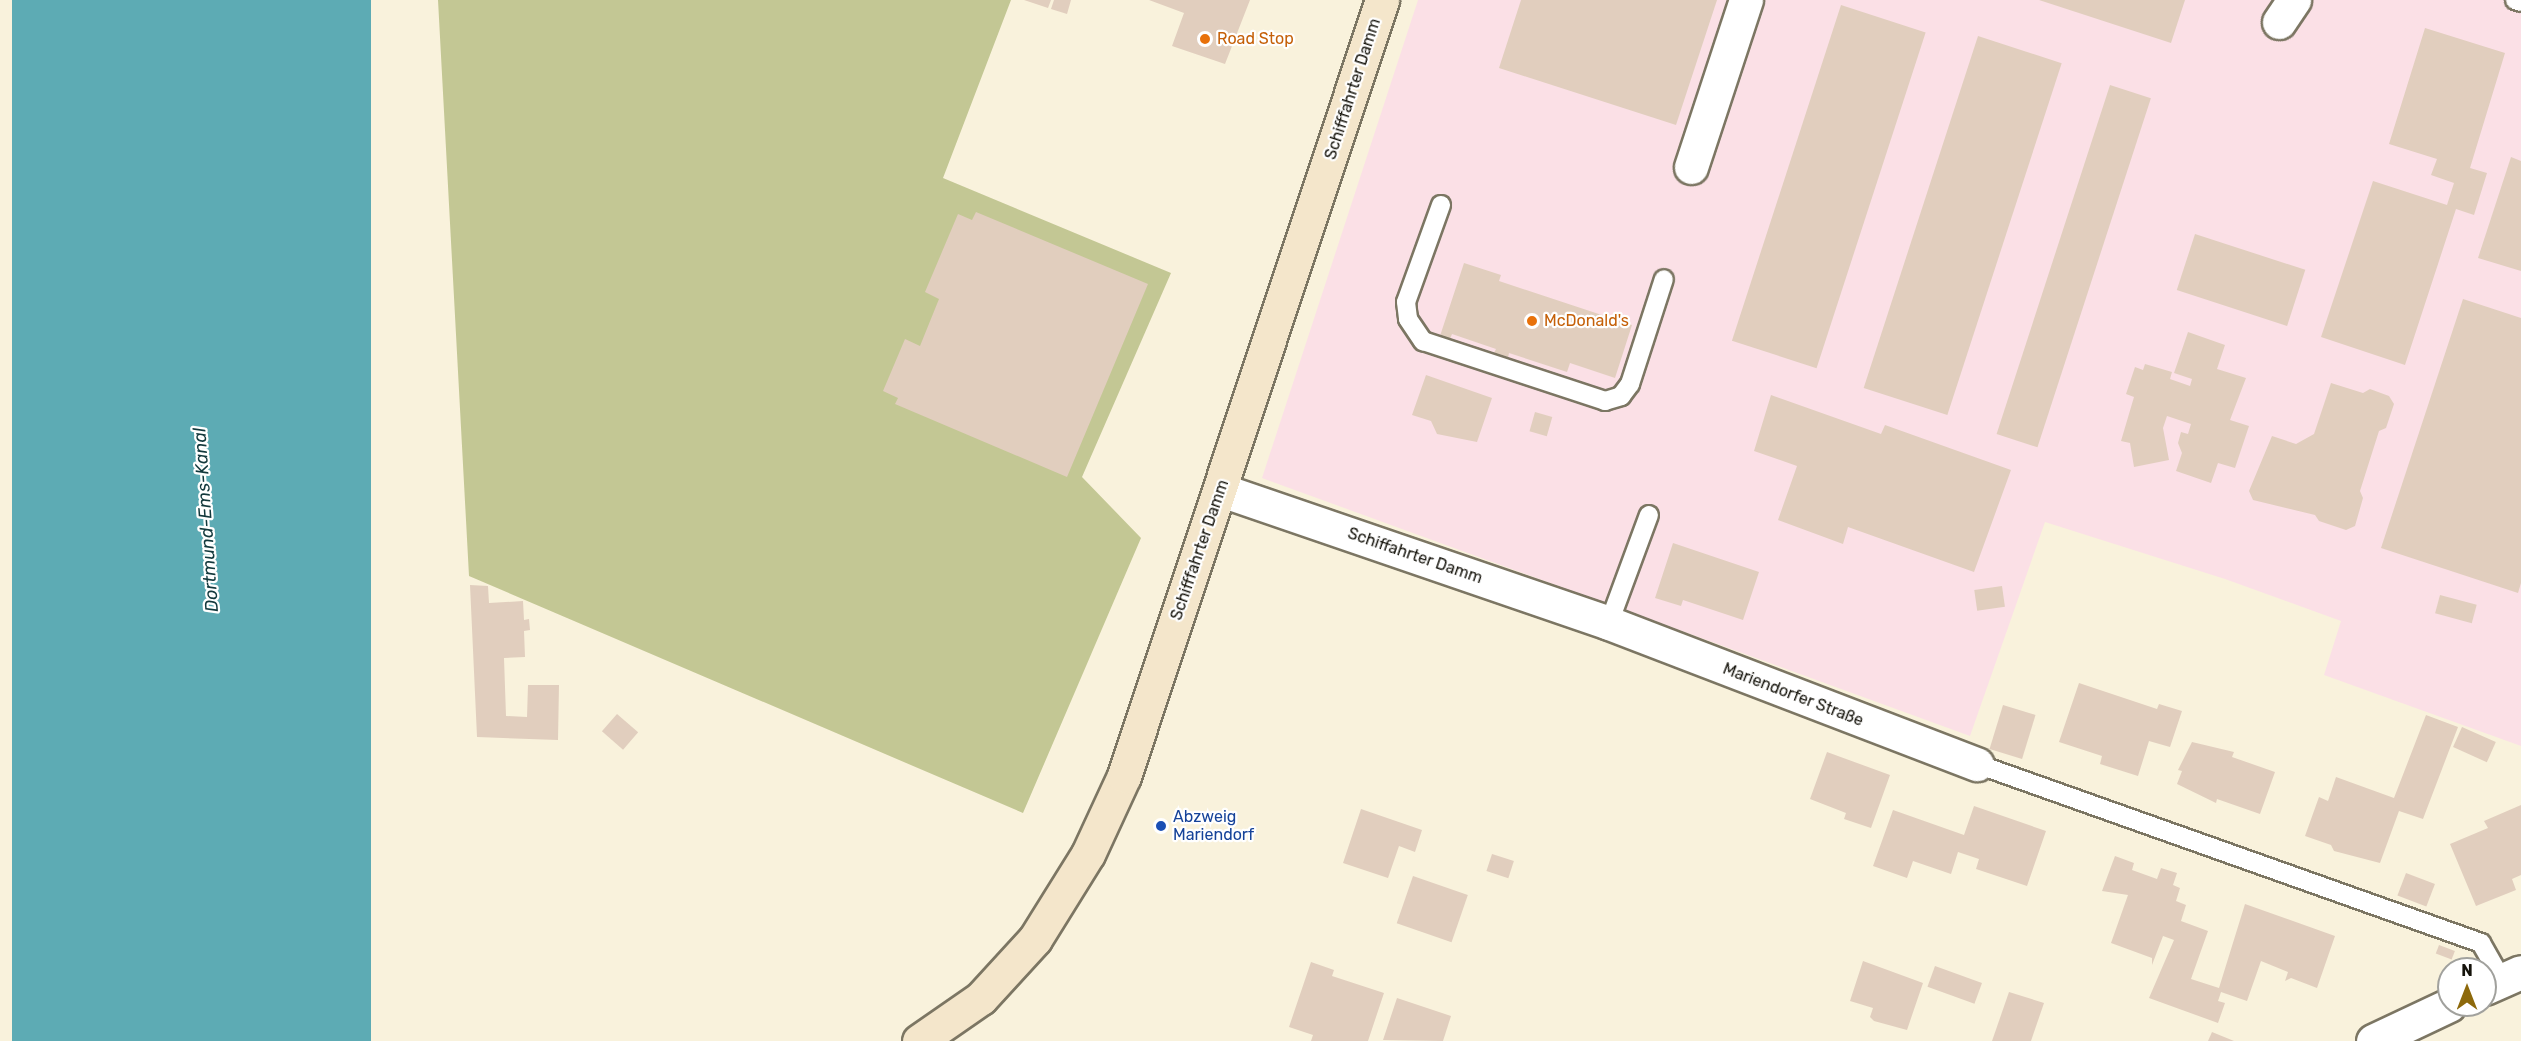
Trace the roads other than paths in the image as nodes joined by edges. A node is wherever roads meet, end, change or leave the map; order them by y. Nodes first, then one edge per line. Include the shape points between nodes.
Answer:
1 (1382, 0) edge
2 (1746, 0) edge
3 (2515, 0) edge
4 (2521, 2) edge
5 (1691, 167) dead end
6 (1441, 205) dead end
7 (1664, 279) dead end
8 (1221, 490) junction
9 (1649, 514) dead end
10 (1609, 624) junction
11 (1977, 764) joint
12 (2503, 980) edge
13 (2437, 1011) edge
14 (920, 1041) edge
15 (2373, 1041) edge

1 - 8 main road, Schifffahrter Damm
2 - 5 street
3 - 4 lane
6 - 7 lane via 1406,302 1408,319 1423,341 1605,401 1621,396 1630,384
8 - 10 street, Schiffahrter Damm
8 - 14 main road, Schifffahrter Damm via 1125,776 1088,854 1035,939 981,998
9 - 10 lane
10 - 11 street, Mariendorfer Straße
11 - 12 lane via 2481,943
13 - 15 street

